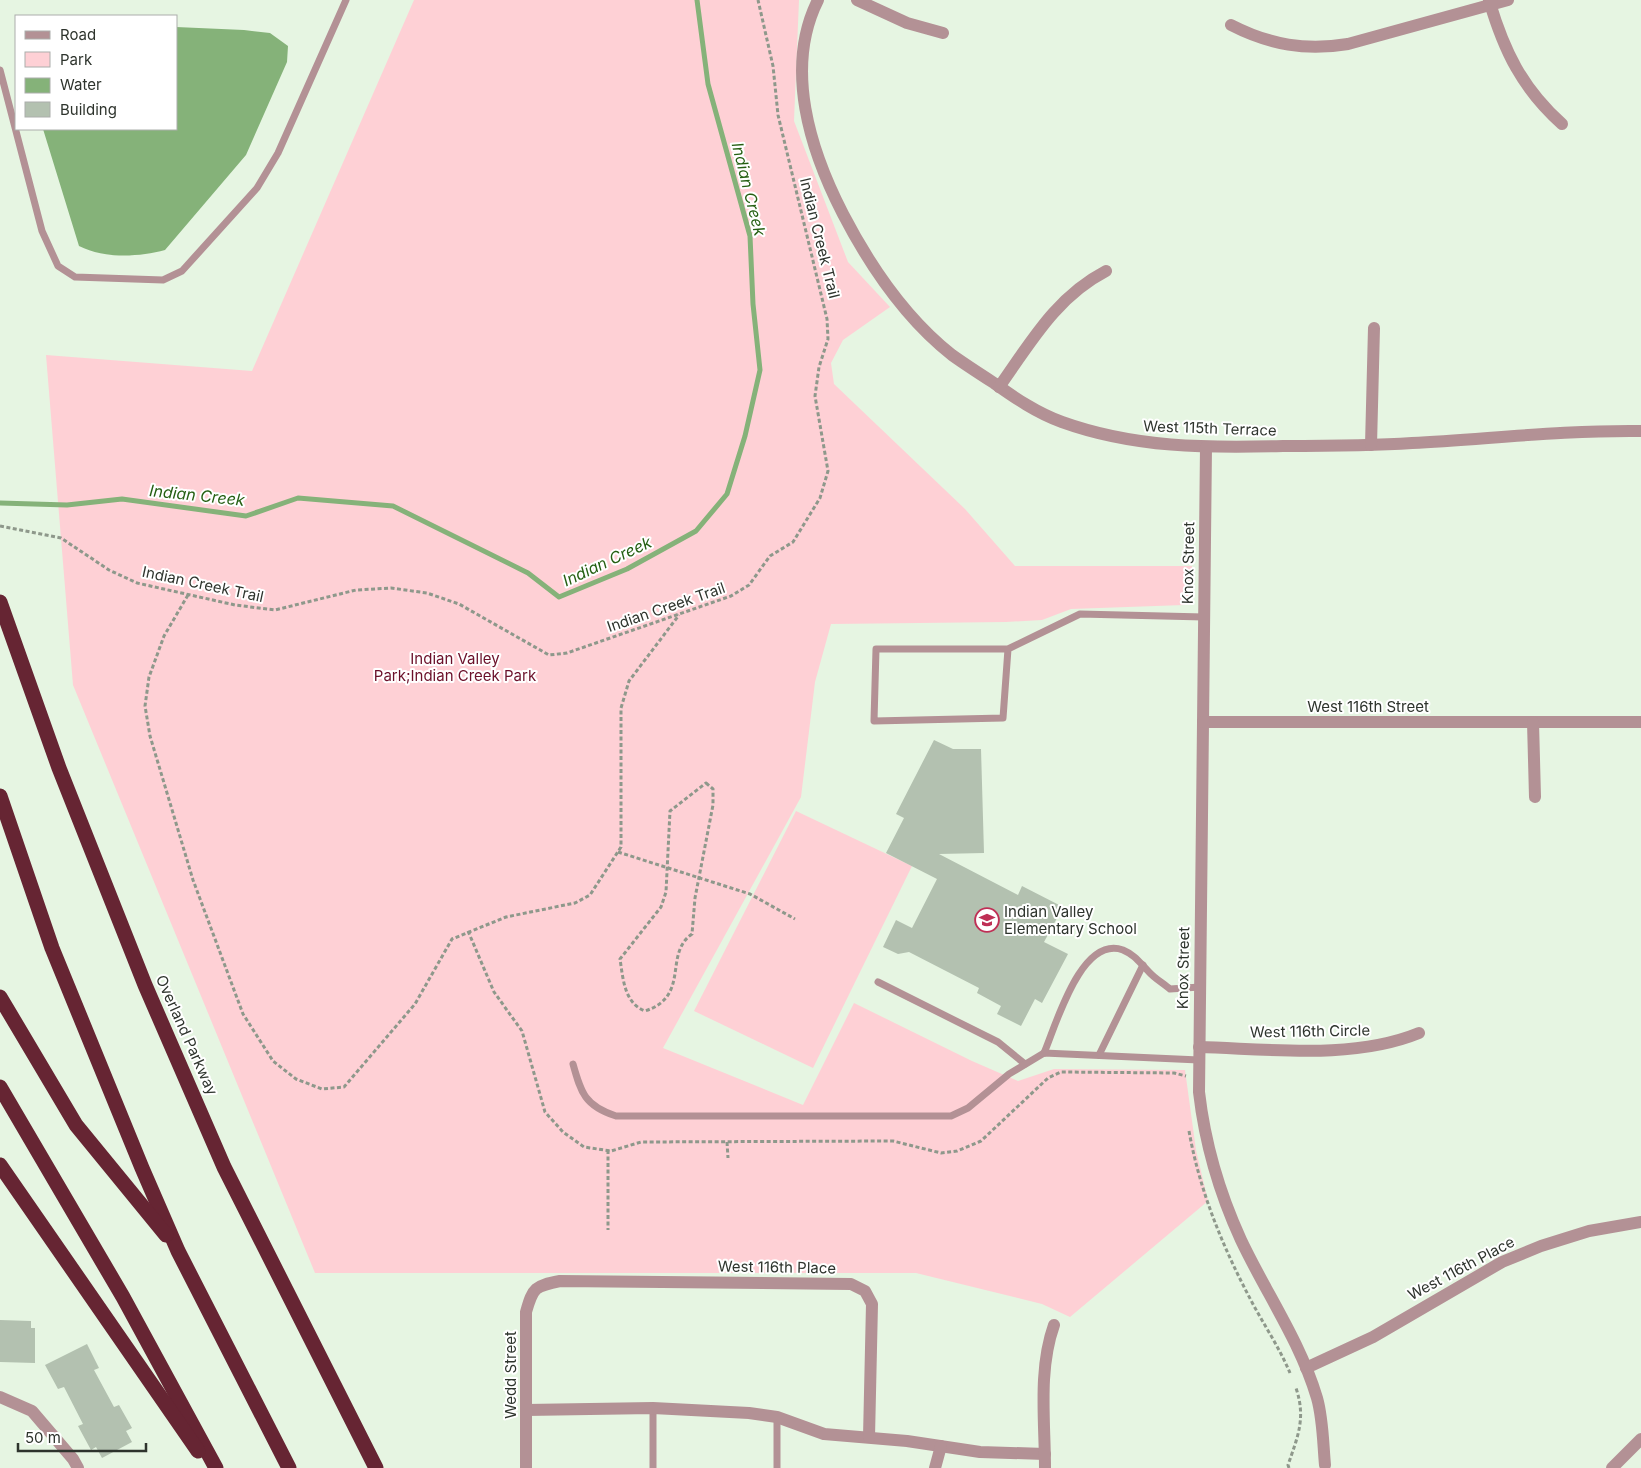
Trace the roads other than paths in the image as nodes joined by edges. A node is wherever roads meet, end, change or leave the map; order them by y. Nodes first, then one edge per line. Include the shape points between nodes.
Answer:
1 (346, 0) edge
2 (818, 0) edge
3 (856, 0) edge
4 (1508, 0) edge
5 (1490, 2) edge
6 (1232, 25) dead end
7 (944, 34) dead end
8 (0, 70) edge
9 (1562, 124) dead end
10 (15, 127) edge
11 (16, 130) edge
12 (1106, 271) dead end
13 (1374, 328) dead end
14 (999, 387) junction
15 (1641, 431) edge
16 (1371, 445) junction
17 (1206, 447) junction
18 (0, 602) edge
19 (1204, 617) junction
20 (1008, 649) junction
21 (1203, 722) junction
22 (1533, 722) junction
23 (1641, 722) edge
24 (0, 796) edge
25 (1535, 797) dead end
26 (1143, 965) junction
27 (878, 982) dead end
28 (1200, 986) junction
29 (0, 997) edge
30 (1419, 1033) dead end
31 (1044, 1053) junction
32 (1199, 1054) junction
33 (1099, 1055) junction
34 (573, 1064) dead end
35 (1026, 1064) junction
36 (0, 1086) edge
37 (0, 1164) edge
38 (1641, 1222) edge
39 (178, 1251) junction
40 (539, 1285) joint
41 (1054, 1325) dead end
42 (1306, 1368) junction
43 (0, 1396) edge
44 (652, 1408) junction
45 (526, 1410) junction
46 (777, 1417) junction
47 (869, 1437) junction
48 (1641, 1439) edge
49 (941, 1446) junction
50 (1045, 1454) junction
51 (1325, 1465) dead end
52 (78, 1468) edge
53 (210, 1468) edge
54 (216, 1468) edge
55 (288, 1468) edge
56 (376, 1468) edge
57 (526, 1468) edge
58 (653, 1468) edge
59 (777, 1468) edge
60 (935, 1468) edge
61 (1045, 1468) edge
62 (1612, 1468) edge

1 - 11 lane via 278,153 257,188 182,271 162,280 75,276 58,266 42,230
2 - 14 street, West 115th Terrace via 807,21 801,67 804,102 815,146 836,199 861,248 920,324 950,353
3 - 7 street via 907,23
4 - 5 street
5 - 6 street via 1327,48 1276,44
5 - 9 street via 1503,42 1524,83
8 - 10 lane
12 - 14 street via 1087,281 1056,308
13 - 16 street
14 - 17 street, West 115th Terrace via 1034,410 1100,434 1136,442
15 - 16 street, West 115th Terrace
16 - 17 street, West 115th Terrace
17 - 19 street, Knox Street
18 - 56 highway, Overland Parkway via 59,768 145,985 224,1167
19 - 20 lane via 1080,614
19 - 21 street, Knox Street
20 - 20 lane via 876,649 874,721 1004,718
21 - 22 street, West 116th Street
21 - 28 street, Knox Street
22 - 23 street, West 116th Street
22 - 25 street
24 - 39 highway via 52,948
26 - 28 lane via 1170,988
26 - 31 lane via 1138,958 1113,948 1095,953 1076,977
26 - 33 lane
27 - 35 lane via 998,1042
28 - 32 street, Knox Street
29 - 39 highway via 76,1125
30 - 32 street, West 116th Circle via 1398,1042 1354,1050
31 - 33 lane
31 - 35 lane
32 - 33 lane
32 - 42 street, Knox Street via 1201,1105 1208,1149 1221,1194
34 - 35 lane via 582,1093 598,1110 616,1116 951,1116 968,1108
36 - 54 highway via 132,1313
37 - 53 highway
38 - 42 street, West 116th Place via 1589,1231 1502,1262 1373,1337
39 - 55 highway
40 - 45 street, Wedd Street via 532,1292 526,1312
40 - 47 street, West 116th Place via 560,1281 851,1284 865,1291 872,1304
41 - 50 street via 1044,1365
42 - 51 street, Knox Street via 1317,1399
43 - 52 street via 32,1411
44 - 45 street
44 - 46 street
44 - 58 lane
45 - 57 street, Wedd Street
46 - 47 street via 824,1434
46 - 59 lane
47 - 49 street
48 - 62 street
49 - 50 street via 980,1452
49 - 60 street
50 - 61 street

